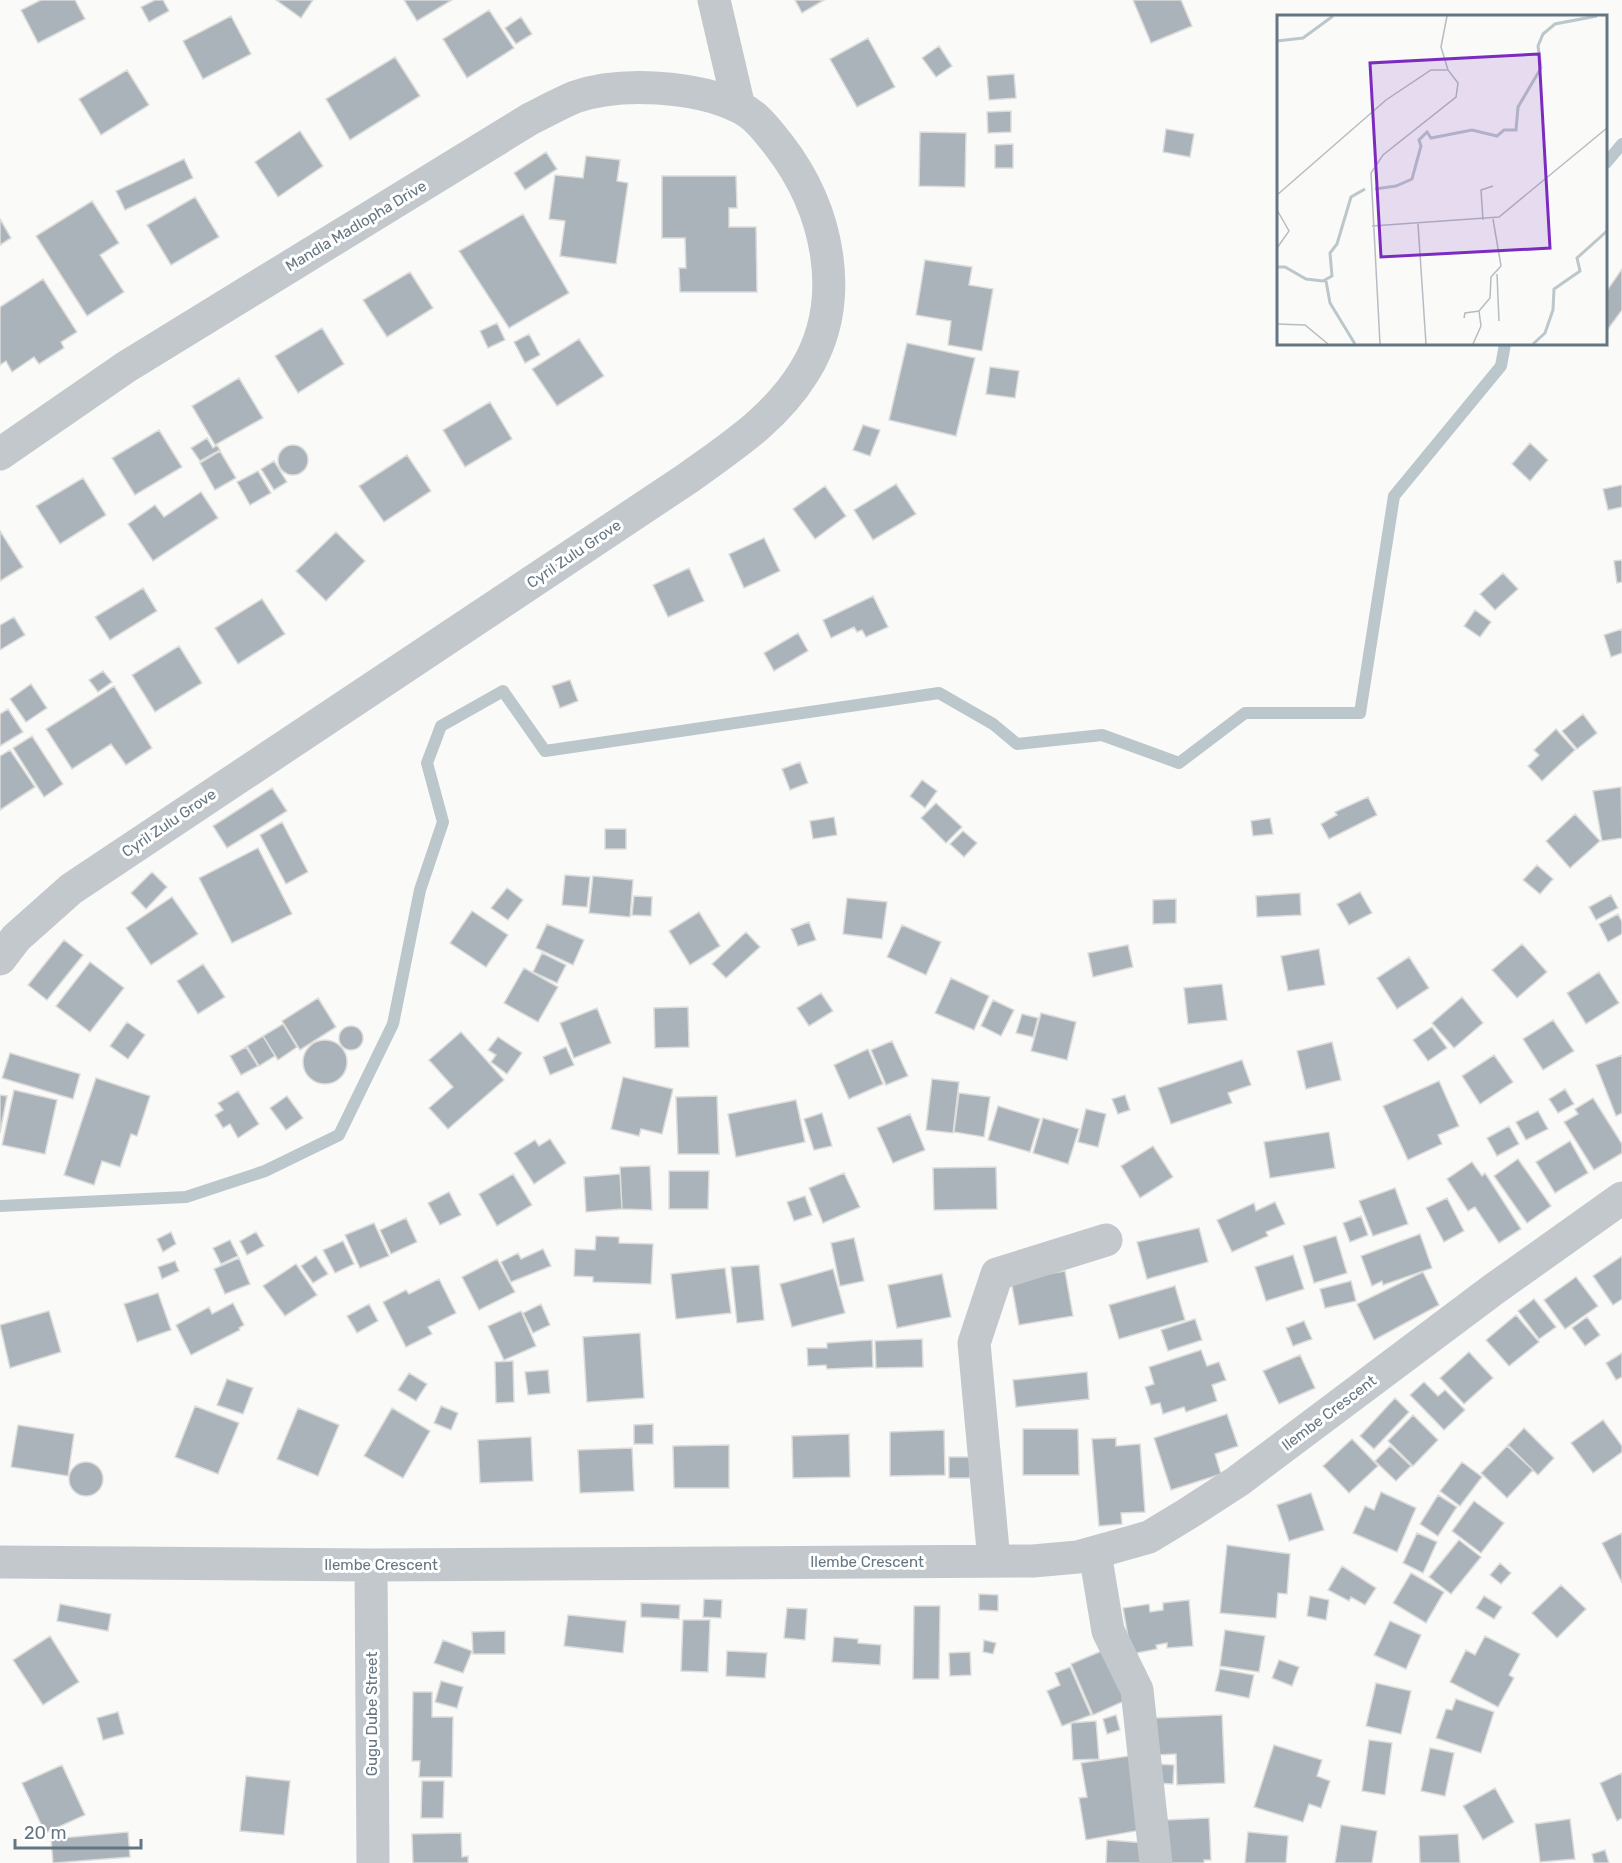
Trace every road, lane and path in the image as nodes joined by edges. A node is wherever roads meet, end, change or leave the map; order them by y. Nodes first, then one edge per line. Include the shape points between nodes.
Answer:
1 (714, 0) edge
2 (739, 107) junction
3 (0, 454) edge
4 (0, 959) edge
5 (1622, 1198) edge
6 (1106, 1240) dead end
7 (1095, 1553) junction
8 (994, 1561) junction
9 (0, 1562) edge
10 (370, 1565) junction
11 (373, 1863) edge
12 (1156, 1863) edge

1 - 2 street
2 - 3 street, Mandla Madlopha Drive via 688,90 633,87 576,97 530,119 126,367
2 - 4 street, Cyril Zulu Grove via 760,121 790,159 812,200 825,240 830,282 822,330 805,370 782,403 754,431 687,478 71,889 16,938
5 - 7 street, Ilembe Crescent via 1238,1481 1149,1537
6 - 8 street via 998,1274 991,1294 974,1343
7 - 8 street, Ilembe Crescent
7 - 12 street via 1108,1631 1137,1690
8 - 10 street, Ilembe Crescent
9 - 10 street, Ilembe Crescent
10 - 11 street, Gugu Dube Street

